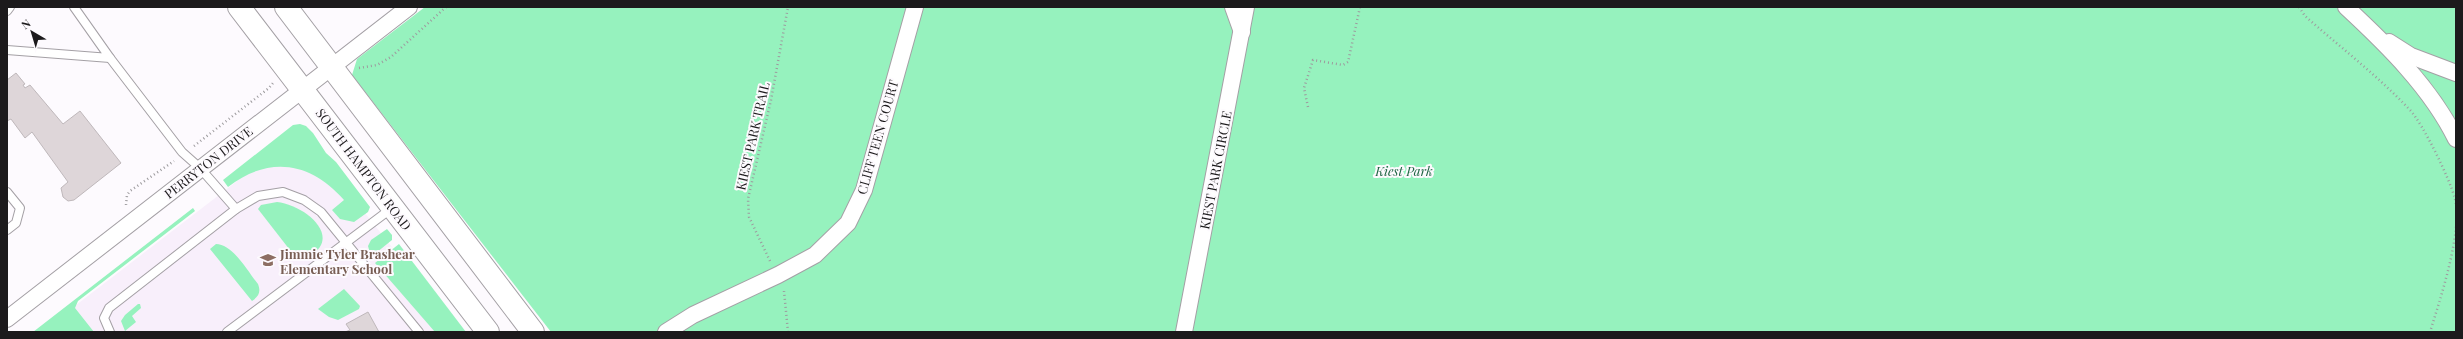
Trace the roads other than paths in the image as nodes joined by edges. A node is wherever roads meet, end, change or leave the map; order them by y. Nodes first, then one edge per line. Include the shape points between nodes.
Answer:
1 (10, 7) edge
2 (74, 7) edge
3 (239, 7) edge
4 (286, 7) edge
5 (409, 7) edge
6 (915, 7) edge
7 (1233, 7) edge
8 (1246, 7) edge
9 (2346, 7) edge
10 (7, 11) edge
11 (2373, 32) junction
12 (1243, 33) junction
13 (7, 50) edge
14 (110, 58) junction
15 (332, 66) junction
16 (2456, 73) edge
17 (303, 89) junction
18 (2456, 139) edge
19 (200, 168) junction
20 (7, 192) edge
21 (393, 207) junction
22 (236, 209) junction
23 (7, 230) edge
24 (347, 241) junction
25 (7, 319) edge
26 (483, 330) edge
27 (110, 332) edge
28 (227, 332) edge
29 (419, 332) edge
30 (533, 332) edge
31 (666, 332) edge
32 (1184, 332) edge

1 - 10 lane
2 - 14 lane
3 - 17 main road, SOUTH HAMPTON ROAD
4 - 15 main road
5 - 15 street, PERRYTON DRIVE
6 - 31 street, CLIFF TEEN COURT via 864,190 848,223 815,255 778,276 693,315
7 - 12 street
8 - 12 street, KIEST PARK CIRCLE
9 - 11 street
11 - 16 street via 2411,56
11 - 18 street via 2432,98
12 - 32 street, KIEST PARK CIRCLE
13 - 14 lane
14 - 19 lane via 184,154
15 - 17 street, PERRYTON DRIVE
15 - 30 main road
17 - 19 street, PERRYTON DRIVE
17 - 21 main road, SOUTH HAMPTON ROAD
19 - 22 lane
19 - 25 street, PERRYTON DRIVE
20 - 23 lane via 20,208 16,223
21 - 24 lane
21 - 26 main road, SOUTH HAMPTON ROAD
22 - 24 lane via 258,196 283,192 304,200 321,212
22 - 27 lane via 109,308 104,318
24 - 28 lane
24 - 29 lane

